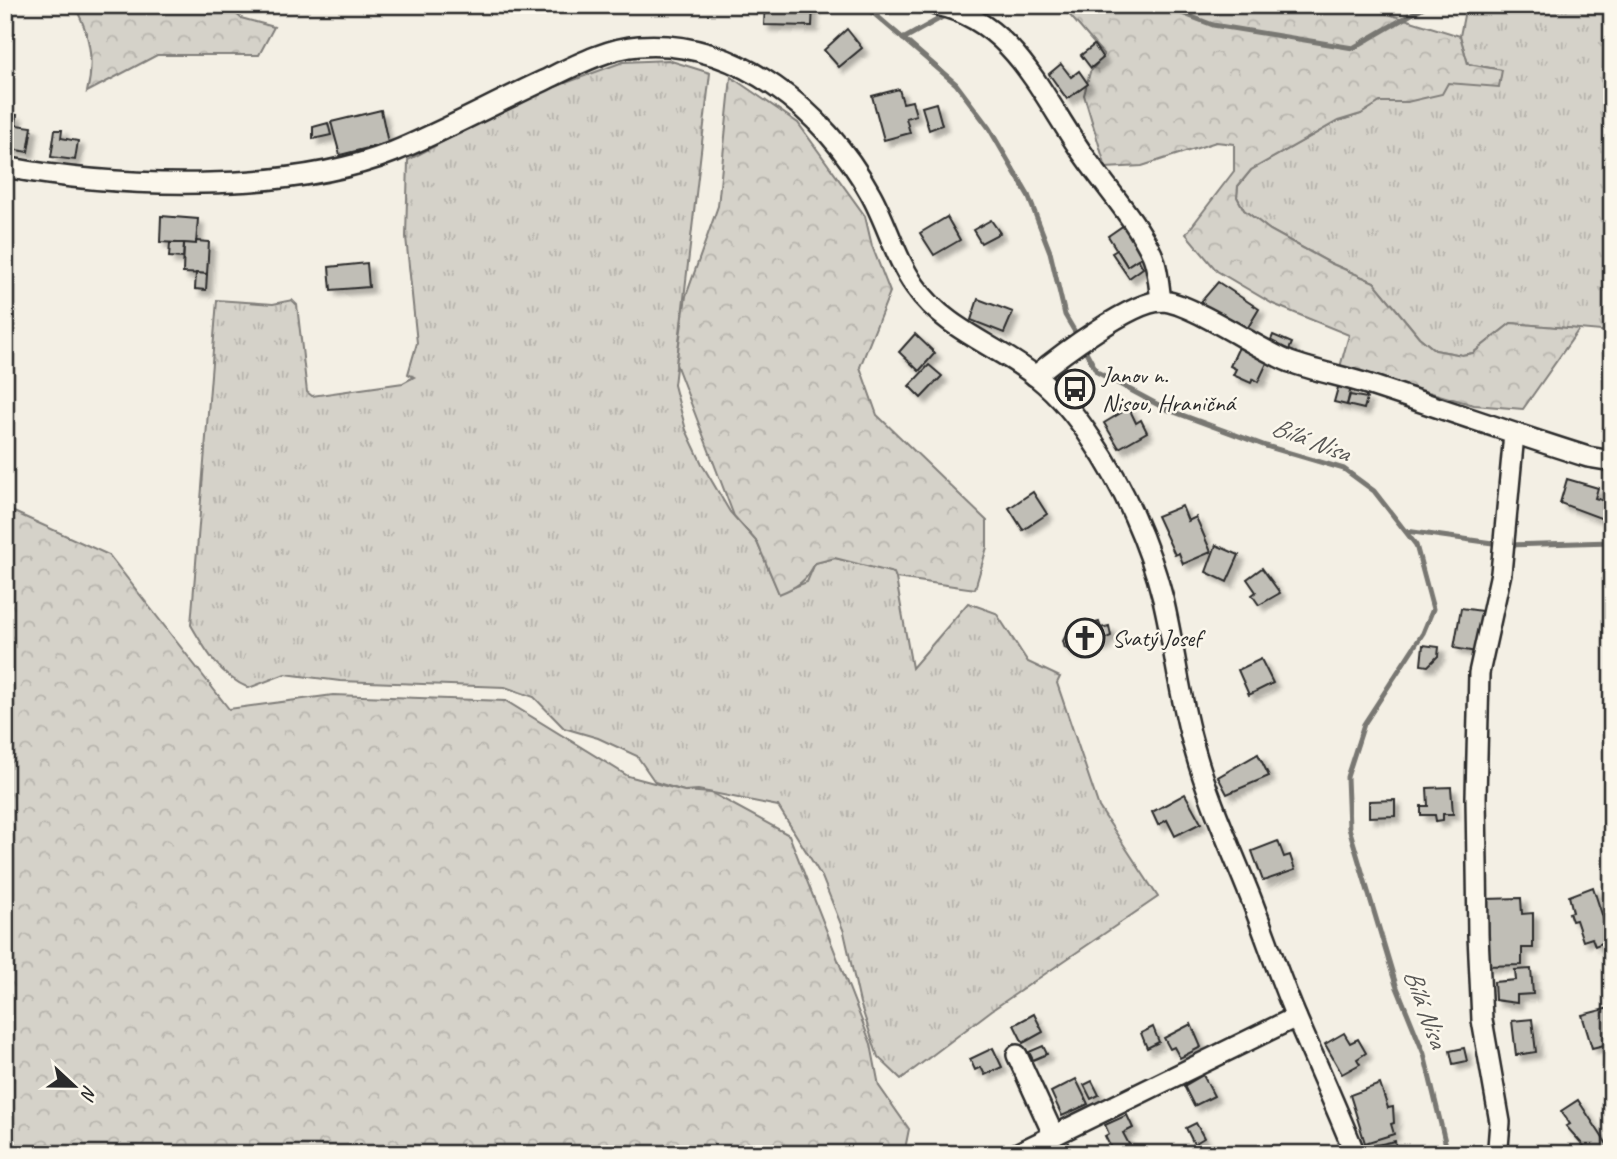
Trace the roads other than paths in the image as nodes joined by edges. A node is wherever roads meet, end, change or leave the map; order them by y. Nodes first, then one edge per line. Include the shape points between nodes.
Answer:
1 (936, 5) edge
2 (5, 167) edge
3 (1161, 301) junction
4 (1035, 376) junction
5 (1514, 434) junction
6 (1612, 461) edge
7 (1296, 1017) junction
8 (1017, 1055) dead end
9 (1054, 1136) junction
10 (1017, 1154) edge
11 (1355, 1154) edge
12 (1494, 1154) edge

1 - 3 street via 971,15 1005,41 1032,72 1077,147 1153,255
2 - 4 street via 87,178 183,182 340,168 396,151 597,57 632,46 699,50 762,76 824,131 873,197 906,273 925,301 956,327
3 - 4 street via 1090,335
3 - 5 street via 1184,306 1293,363
4 - 7 street via 1093,440 1119,483 1144,541 1163,598 1193,747
5 - 6 street
5 - 12 street via 1502,573 1479,673 1475,797 1482,1020 1500,1122
7 - 9 street
7 - 11 street
8 - 9 street
9 - 10 street

